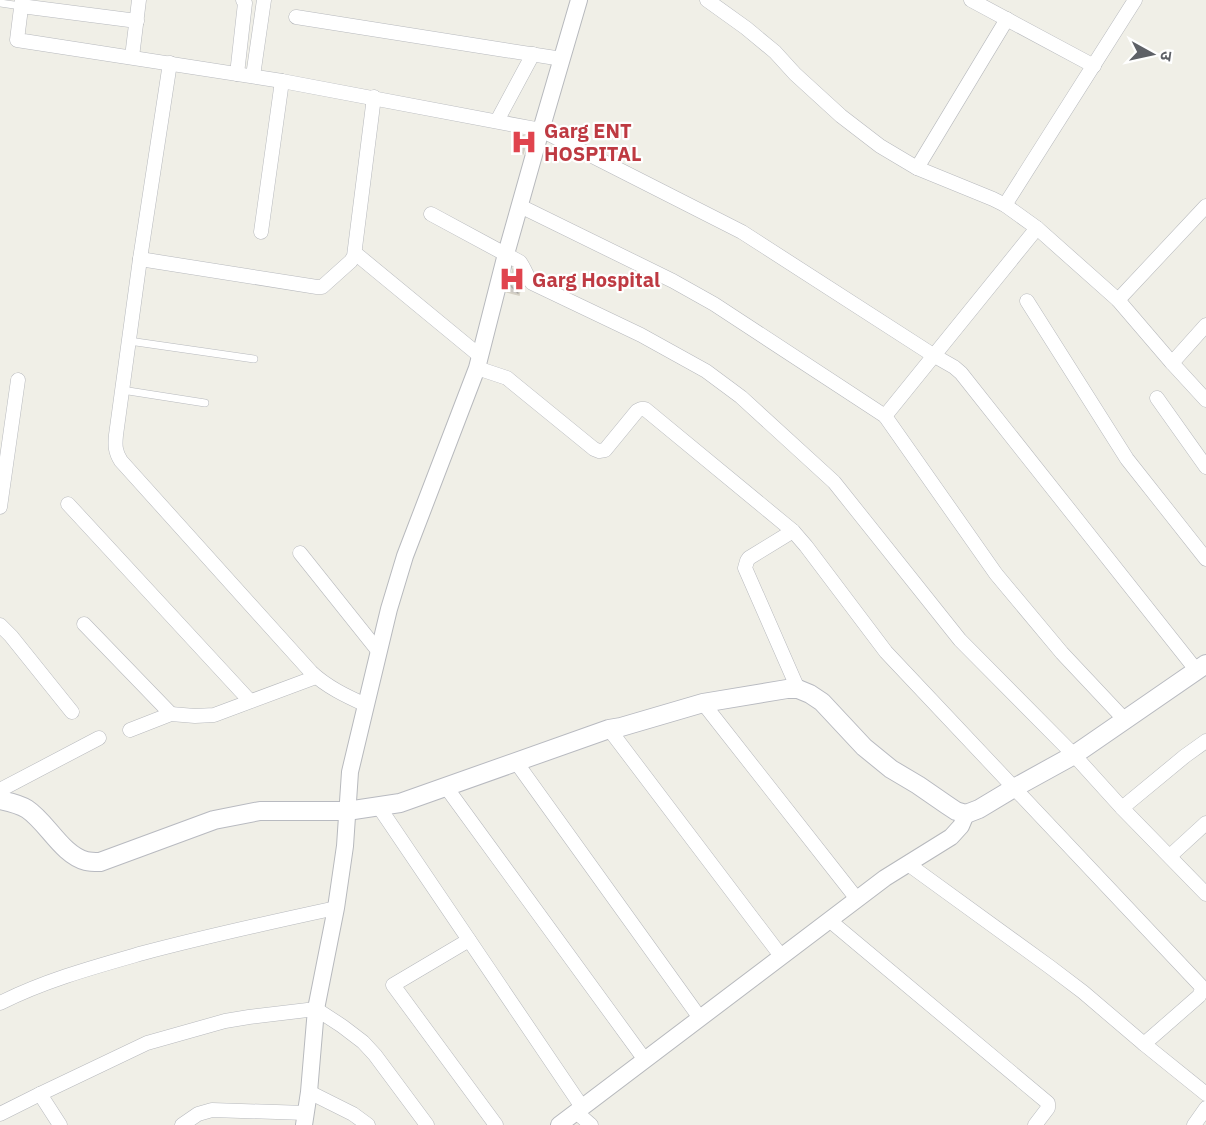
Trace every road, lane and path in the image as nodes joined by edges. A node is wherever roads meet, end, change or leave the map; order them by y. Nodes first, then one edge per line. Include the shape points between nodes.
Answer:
1 (139, 0) edge
2 (243, 0) edge
3 (264, 0) edge
4 (579, 0) edge
5 (707, 0) edge
6 (971, 0) edge
7 (1135, 0) edge
8 (0, 3) edge
9 (22, 3) edge
10 (296, 17) dead end
11 (1007, 19) junction
12 (136, 21) junction
13 (533, 54) junction
14 (132, 57) junction
15 (562, 58) junction
16 (170, 63) junction
17 (1094, 66) junction
18 (237, 74) junction
19 (253, 76) junction
20 (282, 81) junction
21 (374, 97) junction
22 (497, 121) junction
23 (541, 130) junction
24 (917, 168) junction
25 (1005, 205) junction
26 (520, 206) junction
27 (1206, 206) edge
28 (431, 214) dead end
29 (1037, 228) junction
30 (261, 232) dead end
31 (355, 253) junction
32 (506, 254) junction
33 (140, 259) junction
34 (1118, 300) junction
35 (1027, 301) dead end
36 (1206, 325) edge
37 (129, 341) junction
38 (933, 355) junction
39 (254, 359) dead end
40 (478, 362) junction
41 (1172, 363) junction
42 (18, 380) dead end
43 (122, 390) junction
44 (1156, 398) dead end
45 (1206, 400) edge
46 (205, 403) dead end
47 (885, 416) junction
48 (1206, 467) edge
49 (68, 504) dead end
50 (0, 507) edge
51 (793, 531) junction
52 (300, 553) dead end
53 (1206, 559) edge
54 (84, 624) dead end
55 (0, 625) edge
56 (379, 652) junction
57 (1202, 668) edge
58 (316, 677) junction
59 (798, 689) junction
60 (250, 701) junction
61 (703, 702) junction
62 (366, 705) junction
63 (72, 712) dead end
64 (171, 714) junction
65 (1125, 720) junction
66 (609, 729) junction
67 (130, 730) dead end
68 (99, 738) dead end
69 (1206, 741) edge
70 (1074, 755) junction
71 (516, 762) junction
72 (446, 787) junction
73 (1014, 788) junction
74 (0, 790) edge
75 (0, 800) edge
76 (378, 807) junction
77 (1122, 808) junction
78 (347, 812) junction
79 (966, 814) junction
80 (1206, 823) edge
81 (1170, 856) junction
82 (908, 864) junction
83 (1206, 894) edge
84 (857, 899) junction
85 (336, 908) junction
86 (829, 920) junction
87 (469, 940) junction
88 (781, 956) junction
89 (0, 1003) edge
90 (316, 1009) junction
91 (700, 1018) junction
92 (1143, 1044) junction
93 (645, 1060) junction
94 (309, 1092) junction
95 (40, 1094) junction
96 (1206, 1094) edge
97 (1206, 1108) edge
98 (579, 1109) junction
99 (0, 1114) edge
100 (305, 1119) edge
101 (60, 1125) edge
102 (182, 1125) edge
103 (368, 1125) edge
104 (427, 1125) edge
105 (496, 1125) edge
106 (559, 1125) edge
107 (591, 1125) edge
108 (1035, 1125) edge
109 (1194, 1125) edge

1 - 12 street
2 - 18 street
3 - 19 street
4 - 15 street
5 - 24 street via 775,52 841,116
6 - 11 street
7 - 17 street
8 - 9 lane
9 - 12 street
9 - 14 street via 17,40
10 - 13 street
11 - 17 street
11 - 24 street
12 - 14 street
13 - 15 street
13 - 22 street
14 - 16 street
15 - 23 street
16 - 18 street
16 - 33 street
17 - 25 street
18 - 19 street
19 - 20 street
20 - 21 street
20 - 30 street
21 - 22 street
21 - 31 street
22 - 23 street
23 - 26 street
23 - 38 street via 742,232
24 - 25 street
25 - 29 street
26 - 32 street
26 - 47 street via 714,304
27 - 34 street
28 - 32 street
29 - 34 street
29 - 38 street
31 - 33 street via 319,288
31 - 40 street
32 - 40 street
32 - 70 street via 520,262 532,284 641,335 706,371 741,397 834,482 960,640
33 - 37 street
34 - 41 street
35 - 53 street via 1127,459
36 - 41 street
37 - 39 lane
37 - 43 street
38 - 47 street
38 - 57 street via 961,373
40 - 51 street via 507,378 599,452 605,450 637,411 645,409
40 - 56 street via 411,539
41 - 45 street
42 - 50 street
43 - 46 lane
43 - 58 street via 115,446 121,461
44 - 48 street
47 - 65 street via 996,574
49 - 60 street
51 - 59 street via 749,558 745,568
51 - 73 street via 886,652
52 - 56 street
54 - 64 street
55 - 63 street
56 - 62 street
57 - 65 main road
58 - 60 street
58 - 62 street
59 - 61 main road
59 - 79 main road via 822,702 864,747 891,769
60 - 64 street via 214,715
61 - 66 main road
61 - 84 street
62 - 78 street via 350,772
64 - 67 street
65 - 70 main road
66 - 71 main road
66 - 88 street
68 - 74 street
69 - 77 street
70 - 73 main road
70 - 77 street
71 - 72 main road
71 - 91 street
72 - 76 main road
72 - 93 street
73 - 79 main road
73 - 92 street via 1200,984 1199,996
75 - 78 main road via 26,808 65,848 87,862 100,862 234,815 260,811
76 - 78 main road
76 - 87 street
77 - 81 street
78 - 85 street
79 - 82 street via 951,837
80 - 81 street
81 - 83 street
82 - 84 street
82 - 92 street via 1083,992
84 - 86 street
85 - 89 street via 89,968
85 - 90 street
86 - 88 street
86 - 108 street via 1048,1103
87 - 98 street
87 - 105 street via 393,985
88 - 91 street
90 - 94 street
90 - 95 street via 237,1019 174,1034
90 - 104 street via 363,1042
91 - 93 street
92 - 96 street
93 - 98 street
94 - 100 street
94 - 103 street
95 - 99 street
95 - 101 street
97 - 109 street
98 - 106 street
98 - 107 street
100 - 102 street via 212,1110

